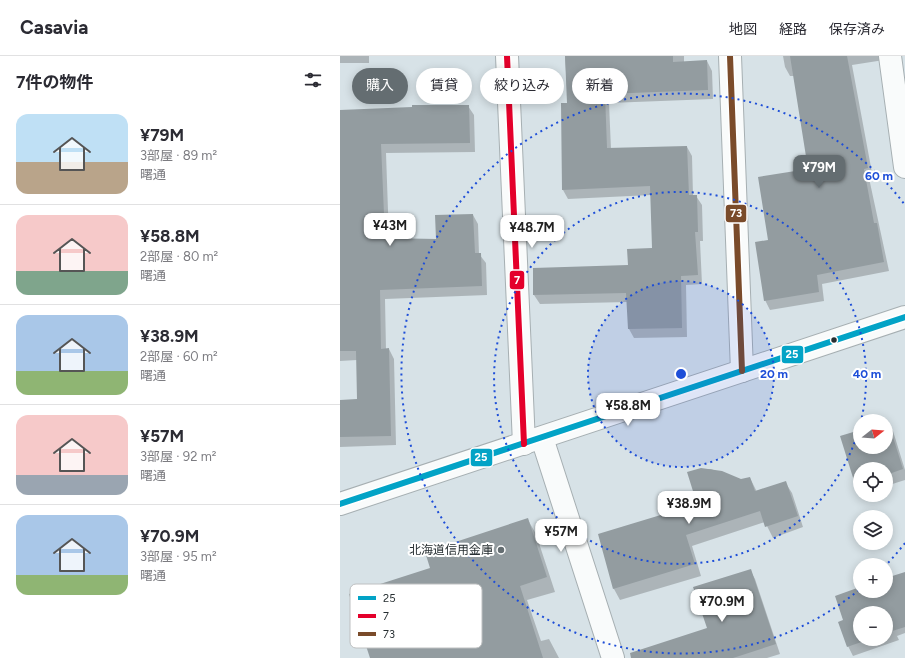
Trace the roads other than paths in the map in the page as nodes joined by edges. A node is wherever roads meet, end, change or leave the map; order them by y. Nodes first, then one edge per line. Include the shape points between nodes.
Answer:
1 (507, 56) edge
2 (730, 56) edge
3 (890, 56) edge
4 (905, 167) edge
5 (905, 316) edge
6 (742, 371) junction
7 (533, 441) junction
8 (340, 504) edge
9 (613, 658) edge

1 - 7 street
2 - 6 street
3 - 4 street
5 - 6 street
6 - 7 street
7 - 8 street
7 - 9 street

